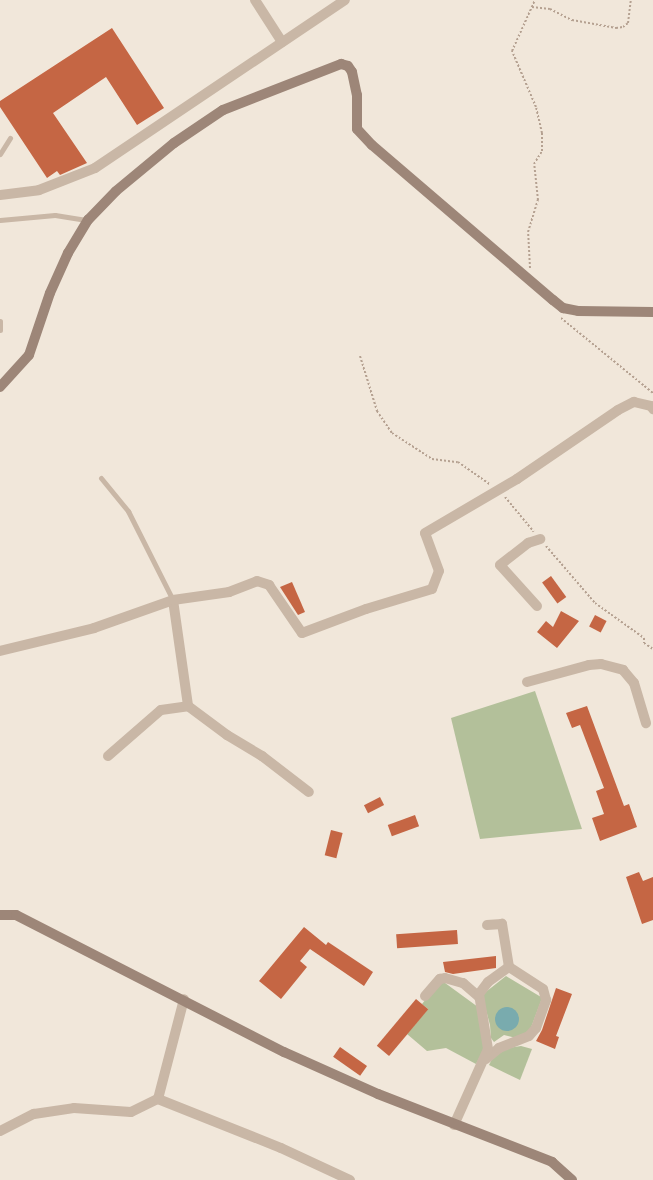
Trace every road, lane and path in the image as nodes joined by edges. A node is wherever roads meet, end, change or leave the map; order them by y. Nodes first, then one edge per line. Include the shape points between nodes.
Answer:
1 (255, 0) edge
2 (345, 0) edge
3 (535, 0) edge
4 (631, 0) edge
5 (532, 7) junction
6 (282, 42) junction
7 (10, 138) dead end
8 (0, 154) edge
9 (0, 195) edge
10 (0, 220) edge
11 (88, 220) junction
12 (531, 281) junction
13 (552, 300) junction
14 (653, 312) edge
15 (0, 321) edge
16 (0, 330) edge
17 (360, 356) dead end
18 (0, 387) edge
19 (653, 393) edge
20 (653, 409) edge
21 (101, 478) dead end
22 (498, 490) junction
23 (540, 539) junction
24 (173, 600) junction
25 (537, 606) dead end
26 (653, 649) edge
27 (0, 651) edge
28 (528, 682) dead end
29 (188, 706) junction
30 (646, 723) dead end
31 (108, 756) dead end
32 (308, 792) dead end
33 (0, 915) edge
34 (487, 925) dead end
35 (509, 967) junction
36 (425, 996) dead end
37 (479, 997) junction
38 (184, 1000) junction
39 (486, 1059) junction
40 (158, 1099) junction
41 (454, 1125) junction
42 (0, 1131) edge
43 (350, 1180) edge
44 (572, 1180) edge

1 - 6 street
2 - 6 street
3 - 5 path
4 - 5 path via 628,23 616,28 572,20 550,9
5 - 12 path via 512,51 536,107 542,133 542,151 534,164 538,200 528,232
6 - 9 street via 95,168 39,190
7 - 8 lane
10 - 11 lane via 55,215
11 - 12 street via 116,191 163,152 212,117 341,64 348,66 352,72 358,95 357,129 427,194
11 - 18 street via 62,266 29,355
12 - 13 street
13 - 14 street via 563,308 578,311
13 - 19 path via 561,318
15 - 16 lane
17 - 22 path via 377,411 392,433 432,459 458,462
20 - 22 street via 651,406 634,402
21 - 24 lane via 128,511
22 - 23 path
22 - 24 street via 425,533 439,571 432,589 302,632 269,585 257,580 229,592
23 - 25 street via 528,543 500,565
23 - 26 path via 595,603 644,638 644,643
24 - 27 street via 94,628
24 - 29 street
28 - 30 street via 589,665 601,664 623,670 634,683
29 - 31 street via 161,710
29 - 32 street via 227,735 262,756
33 - 38 street via 16,915
34 - 35 street via 502,924
35 - 37 street via 483,987
35 - 39 street via 543,989 546,1000 536,1028 530,1036 495,1050
36 - 37 street via 440,979 445,978 463,983
37 - 39 street via 488,1038
38 - 40 street
38 - 41 street via 284,1052
39 - 41 street
40 - 42 street via 131,1112 74,1108 34,1114
40 - 43 street via 280,1148
41 - 44 street via 552,1162

